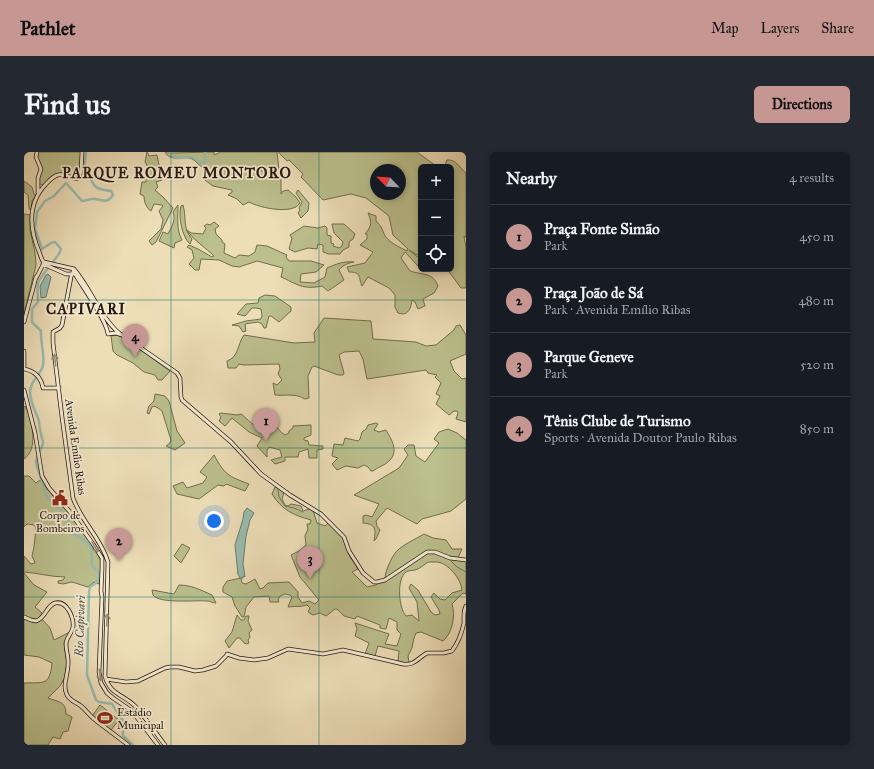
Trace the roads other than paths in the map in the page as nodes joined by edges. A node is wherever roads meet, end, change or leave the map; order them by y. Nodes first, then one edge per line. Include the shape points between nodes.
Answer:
1 (37, 152) edge
2 (82, 152) edge
3 (38, 185) junction
4 (45, 185) junction
5 (38, 192) junction
6 (42, 262) junction
7 (50, 264) junction
8 (72, 271) junction
9 (24, 322) edge
10 (111, 333) junction
11 (24, 351) edge
12 (24, 370) edge
13 (59, 388) junction
14 (24, 390) edge
15 (466, 560) edge
16 (101, 585) junction
17 (108, 587) junction
18 (108, 596) junction
19 (102, 597) junction
20 (466, 606) edge
21 (24, 616) edge
22 (106, 679) junction
23 (112, 681) junction
24 (109, 685) junction
25 (158, 735) junction
26 (154, 739) junction
27 (128, 745) edge
28 (157, 745) edge
29 (165, 745) edge

1 - 3 street via 36,157 41,169
2 - 4 street via 78,179 58,174
3 - 4 street
3 - 5 street
4 - 5 street
5 - 6 street via 31,225
6 - 7 street
6 - 9 street
7 - 8 street
7 - 8 street via 66,274
8 - 10 street
8 - 10 street
13 -> 8 street, Avenida Emílio Ribas via 53,332 62,325
10 - 15 street via 127,338 177,373 180,378 181,397 231,442 261,474 321,514 344,537 349,551 363,573 374,582 385,580 427,552
11 - 12 street
12 - 13 street, Avenida Emílio Ribas via 31,370 36,374 42,380 43,388
13 - 17 street, Avenida Emílio Ribas via 73,498 107,558
14 -> 16 street via 44,480 102,558
16 - 17 street
16 - 19 street
17 - 18 street, Avenida Emílio Ribas
18 - 19 street
22 -> 18 street, Avenida Emílio Ribas via 104,671
19 -> 26 street via 99,658 101,683 107,693 132,711
20 - 23 street via 458,642 452,651 427,653 410,665 343,650 323,654 288,649 268,658 254,660 226,656 214,667 195,671 170,667 138,681
21 - 27 street via 36,621 43,617 53,604 58,603 66,607 73,623 66,643 68,664 65,685 68,696 93,719
22 - 23 street
22 - 24 street
23 - 24 street
24 - 25 street via 134,705
25 - 26 street
25 - 29 street
26 - 28 street

